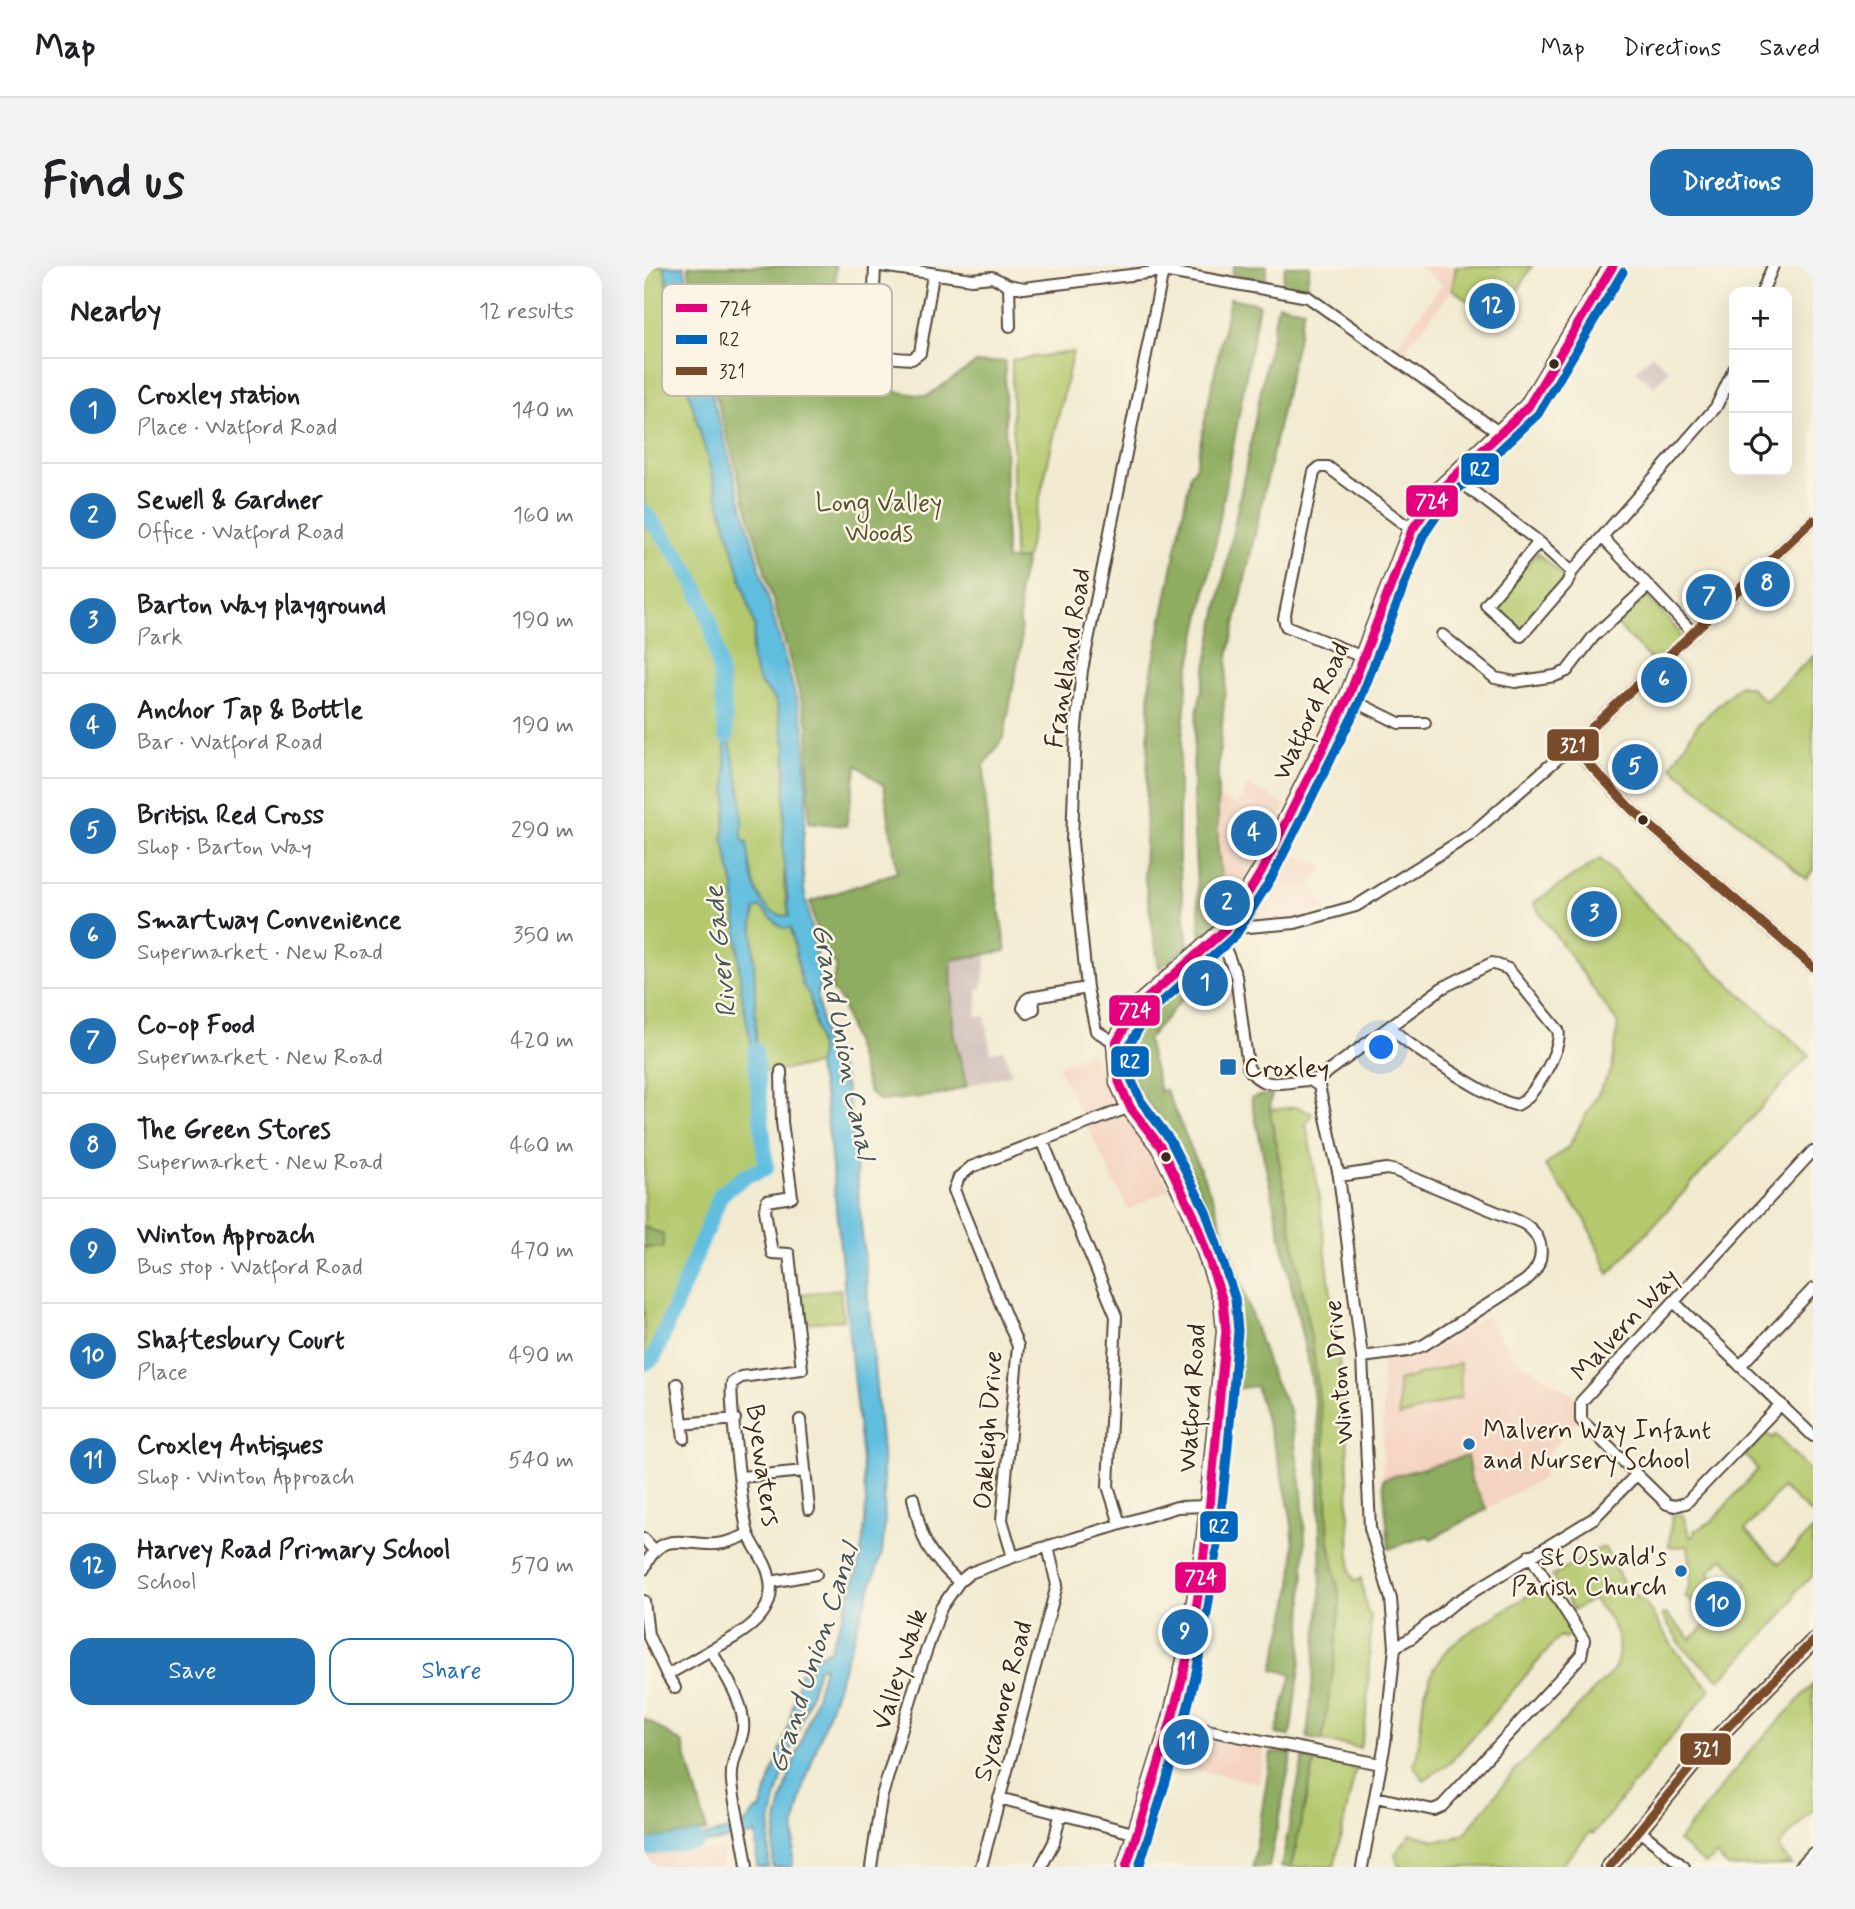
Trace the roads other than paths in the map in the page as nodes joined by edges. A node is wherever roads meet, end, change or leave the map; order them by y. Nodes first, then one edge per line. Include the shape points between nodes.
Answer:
1 (875, 266) edge
2 (881, 266) edge
3 (1613, 266) edge
4 (1773, 266) edge
5 (1163, 268) edge
6 (933, 275) junction
7 (874, 284) edge
8 (1009, 285) junction
9 (1764, 287) edge
10 (1010, 326) dead end
11 (892, 356) edge
12 (1729, 380) edge
13 (1500, 433) junction
14 (1453, 476) junction
15 (1813, 520) edge
16 (1412, 530) junction
17 (1602, 537) junction
18 (1539, 542) junction
19 (1572, 572) junction
20 (1648, 586) junction
21 (1693, 633) junction
22 (1442, 635) dead end
23 (1365, 658) junction
24 (1348, 698) junction
25 (1425, 723) dead end
26 (1572, 746) junction
27 (1223, 932) junction
28 (1813, 949) edge
29 (1809, 963) edge
30 (1087, 988) junction
31 (1033, 997) dead end
32 (1391, 1027) junction
33 (1116, 1043) junction
34 (781, 1072) dead end
35 (1314, 1082) junction
36 (1130, 1107) junction
37 (1042, 1140) junction
38 (1813, 1150) edge
39 (1339, 1176) junction
40 (1813, 1289) edge
41 (1675, 1303) junction
42 (1362, 1357) junction
43 (1741, 1366) junction
44 (677, 1384) dead end
45 (1781, 1404) junction
46 (735, 1419) junction
47 (800, 1420) dead end
48 (682, 1424) junction
49 (1811, 1430) edge
50 (684, 1438) dead end
51 (805, 1471) junction
52 (1636, 1475) junction
53 (741, 1477) junction
54 (913, 1498) dead end
55 (1208, 1506) junction
56 (809, 1509) dead end
57 (1120, 1524) junction
58 (748, 1534) junction
59 (644, 1539) edge
60 (1048, 1547) junction
61 (655, 1551) junction
62 (1530, 1555) junction
63 (1013, 1558) junction
64 (644, 1569) edge
65 (816, 1574) dead end
66 (771, 1581) junction
67 (959, 1582) junction
68 (644, 1601) edge
69 (1813, 1641) edge
70 (1395, 1647) junction
71 (711, 1650) junction
72 (667, 1675) junction
73 (674, 1688) dead end
74 (1171, 1723) junction
75 (1381, 1764) junction
76 (1376, 1797) junction
77 (999, 1798) junction
78 (1060, 1815) junction
79 (1640, 1831) junction
80 (1137, 1834) junction
81 (1813, 1853) edge
82 (747, 1867) edge
83 (871, 1867) edge
84 (981, 1867) edge
85 (1041, 1867) edge
86 (1126, 1867) edge
87 (1362, 1867) edge
88 (1609, 1867) edge
89 (1684, 1867) edge
90 (1800, 1867) edge

1 - 7 street
2 - 6 street
3 - 13 main road, Watford Road via 1535,396
4 - 9 street
5 - 8 street via 1024,288
5 - 13 street via 1308,297
5 - 30 street, Frankland Road via 1082,670 1072,842
6 - 8 street via 992,277
6 - 11 street via 916,358
8 - 10 street
12 - 17 street via 1716,407
13 - 14 main road, Watford Road
14 - 16 main road, Watford Road
14 - 18 street
15 - 21 street
16 - 23 main road, Watford Road
16 - 23 street via 1328,467 1314,472 1284,619 1286,626
17 - 19 street
17 - 20 street
18 - 19 street
18 - 19 street via 1486,605 1521,636
20 - 21 street
20 - 22 street via 1594,636 1567,671 1555,676 1515,682 1496,678
21 - 26 street
23 - 24 main road, Watford Road
24 - 25 street via 1399,723
24 - 27 main road, Watford Road via 1266,861
26 - 27 street via 1485,823 1375,897 1314,919
26 - 29 street via 1631,809
27 - 33 main road, Watford Road via 1136,1008
27 - 35 street via 1236,976 1251,1074 1271,1085
28 - 29 street
30 - 31 street
30 - 33 street, Frankland Road via 1096,1031
32 - 32 street via 1442,988 1497,963 1508,969 1558,1030 1560,1042 1528,1100 1516,1105 1399,1038
32 - 35 street
33 - 36 main road, Watford Road via 1118,1082
34 - 46 street, Byewaters via 792,1197 768,1202 765,1210 772,1253 789,1254 802,1369 734,1380 730,1387
35 - 39 street, Winton Drive via 1321,1091
36 - 37 street
36 - 55 main road, Watford Road via 1160,1146 1184,1194 1223,1301 1225,1347
37 - 57 street via 1116,1315 1108,1486
37 - 63 street, Oakleigh Drive via 971,1167 959,1177 954,1190 1018,1346 1002,1520
38 - 41 street, Malvern Way
39 - 42 street, Winton Drive
39 - 42 street via 1396,1171 1523,1223 1538,1237 1541,1251 1536,1271 1525,1281 1424,1345
40 - 43 street
41 - 43 street
41 - 52 street, Malvern Way via 1581,1402 1581,1420
42 - 70 street, Winton Drive via 1370,1528 1391,1599
43 - 45 street
44 - 48 street
45 - 49 street
45 - 52 street, Malvern Way via 1686,1503 1667,1504
46 - 48 street
46 - 53 street, Byewaters
47 - 51 street
48 - 50 street
51 - 53 street
51 - 56 street
52 - 62 street via 1601,1514
53 - 58 street, Byewaters
54 - 67 street via 922,1538 932,1557
55 - 57 street, Valley Walk via 1177,1507
55 - 74 main road, Watford Road via 1187,1656
57 - 60 street, Valley Walk
58 - 61 street via 713,1544 680,1539
58 - 66 street, Byewaters
59 - 61 street
60 - 63 street, Valley Walk
60 - 77 street, Sycamore Road via 1057,1585
61 - 64 street
62 - 70 street
62 - 76 street via 1584,1640 1581,1656 1442,1806 1433,1810
63 - 67 street, Valley Walk via 970,1573
65 - 66 street
66 - 71 street via 760,1618
67 - 83 street, Valley Walk via 941,1608 919,1672 881,1799
68 - 72 street via 648,1635
69 - 79 street via 1704,1751
70 - 75 street, Winton Drive
71 - 72 street
71 - 82 street via 742,1717 732,1765
72 - 73 street
74 - 75 street
74 - 80 main road, Watford Road
75 - 76 street, Winton Drive
76 - 87 street, Winton Drive
77 - 78 street
77 - 84 street, Sycamore Road
78 - 80 street
78 - 85 street via 1054,1842
79 - 88 street
79 - 89 street
80 - 86 main road, Watford Road
81 - 90 street

